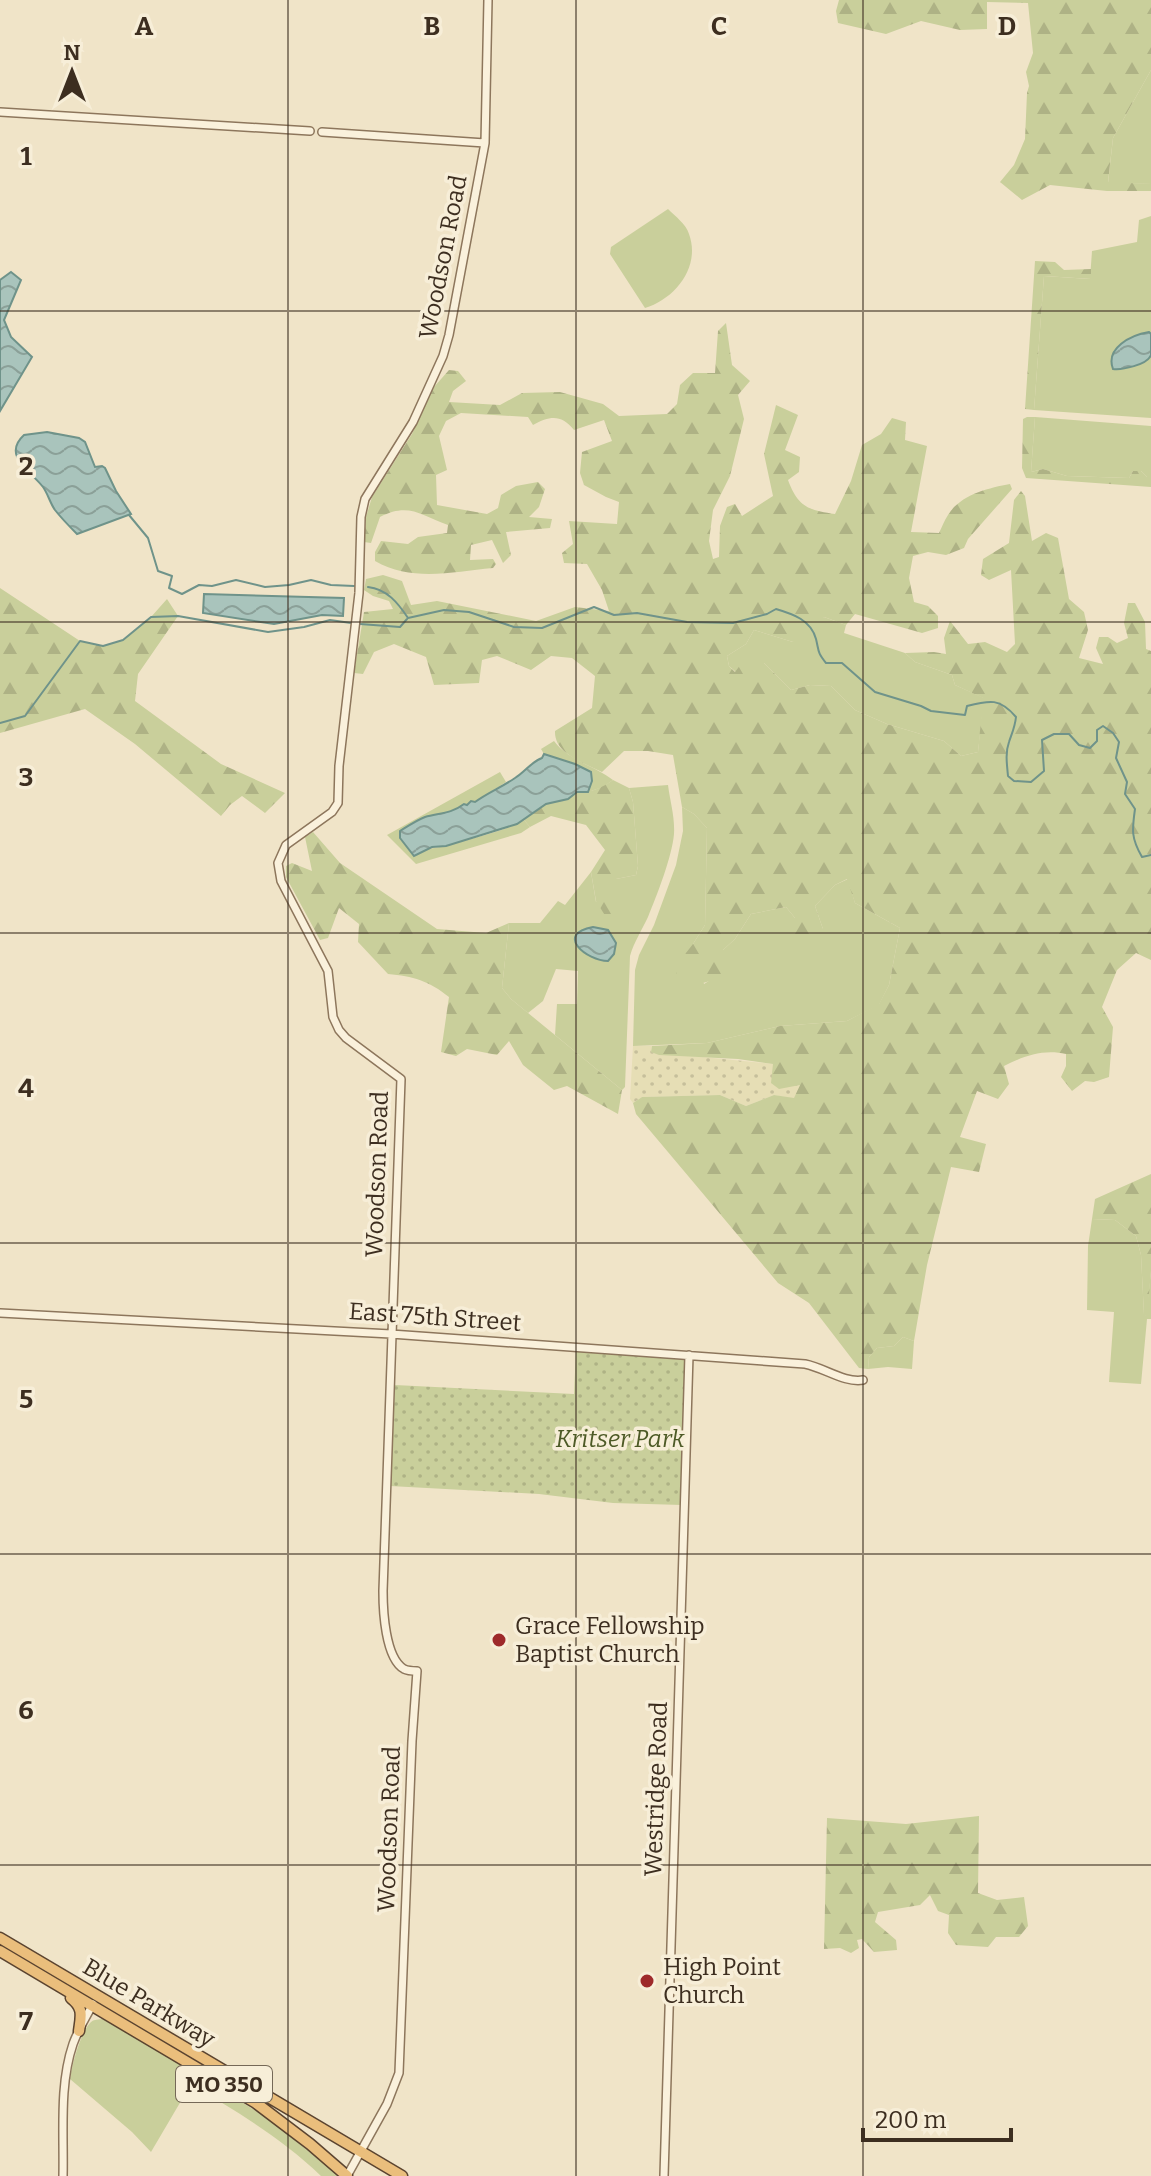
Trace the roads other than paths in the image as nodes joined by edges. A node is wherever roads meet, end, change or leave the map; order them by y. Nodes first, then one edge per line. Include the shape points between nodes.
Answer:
1 (488, 0) edge
2 (0, 112) edge
3 (310, 131) dead end
4 (322, 132) dead end
5 (485, 143) junction
6 (0, 1313) edge
7 (391, 1334) junction
8 (689, 1355) junction
9 (863, 1380) dead end
10 (0, 1938) edge
11 (0, 1951) edge
12 (44, 1977) junction
13 (95, 2000) junction
14 (110, 2015) junction
15 (79, 2031) junction
16 (361, 2152) junction
17 (63, 2176) edge
18 (347, 2176) edge
19 (402, 2176) edge
20 (664, 2176) edge

1 - 5 street, Woodson Road
2 - 3 street
4 - 5 street
5 - 7 street, Woodson Road via 447,346 413,422 365,499 338,803 286,845 278,867 328,971 339,1030 401,1079
6 - 7 street, East 75th Street
7 - 8 street, East 75th Street
7 - 16 street, Woodson Road via 383,1620 397,1663 417,1671 399,2073
8 - 9 street, East 75th Street via 805,1364 854,1382
8 - 20 street, Westridge Road
10 - 13 highway, Blue Parkway / MO 350
11 - 12 highway, Blue Parkway / MO 350
12 - 13 highway, Blue Parkway / MO 350
12 - 15 highway via 80,2006
13 - 14 highway, Blue Parkway / MO 350
13 - 15 street
13 - 16 highway, Blue Parkway / MO 350
14 - 15 highway via 93,2016
14 - 18 highway, Blue Parkway / MO 350 via 256,2103
15 - 17 street via 65,2082
16 - 18 street, Woodson Road
16 - 19 highway, Blue Parkway / MO 350

